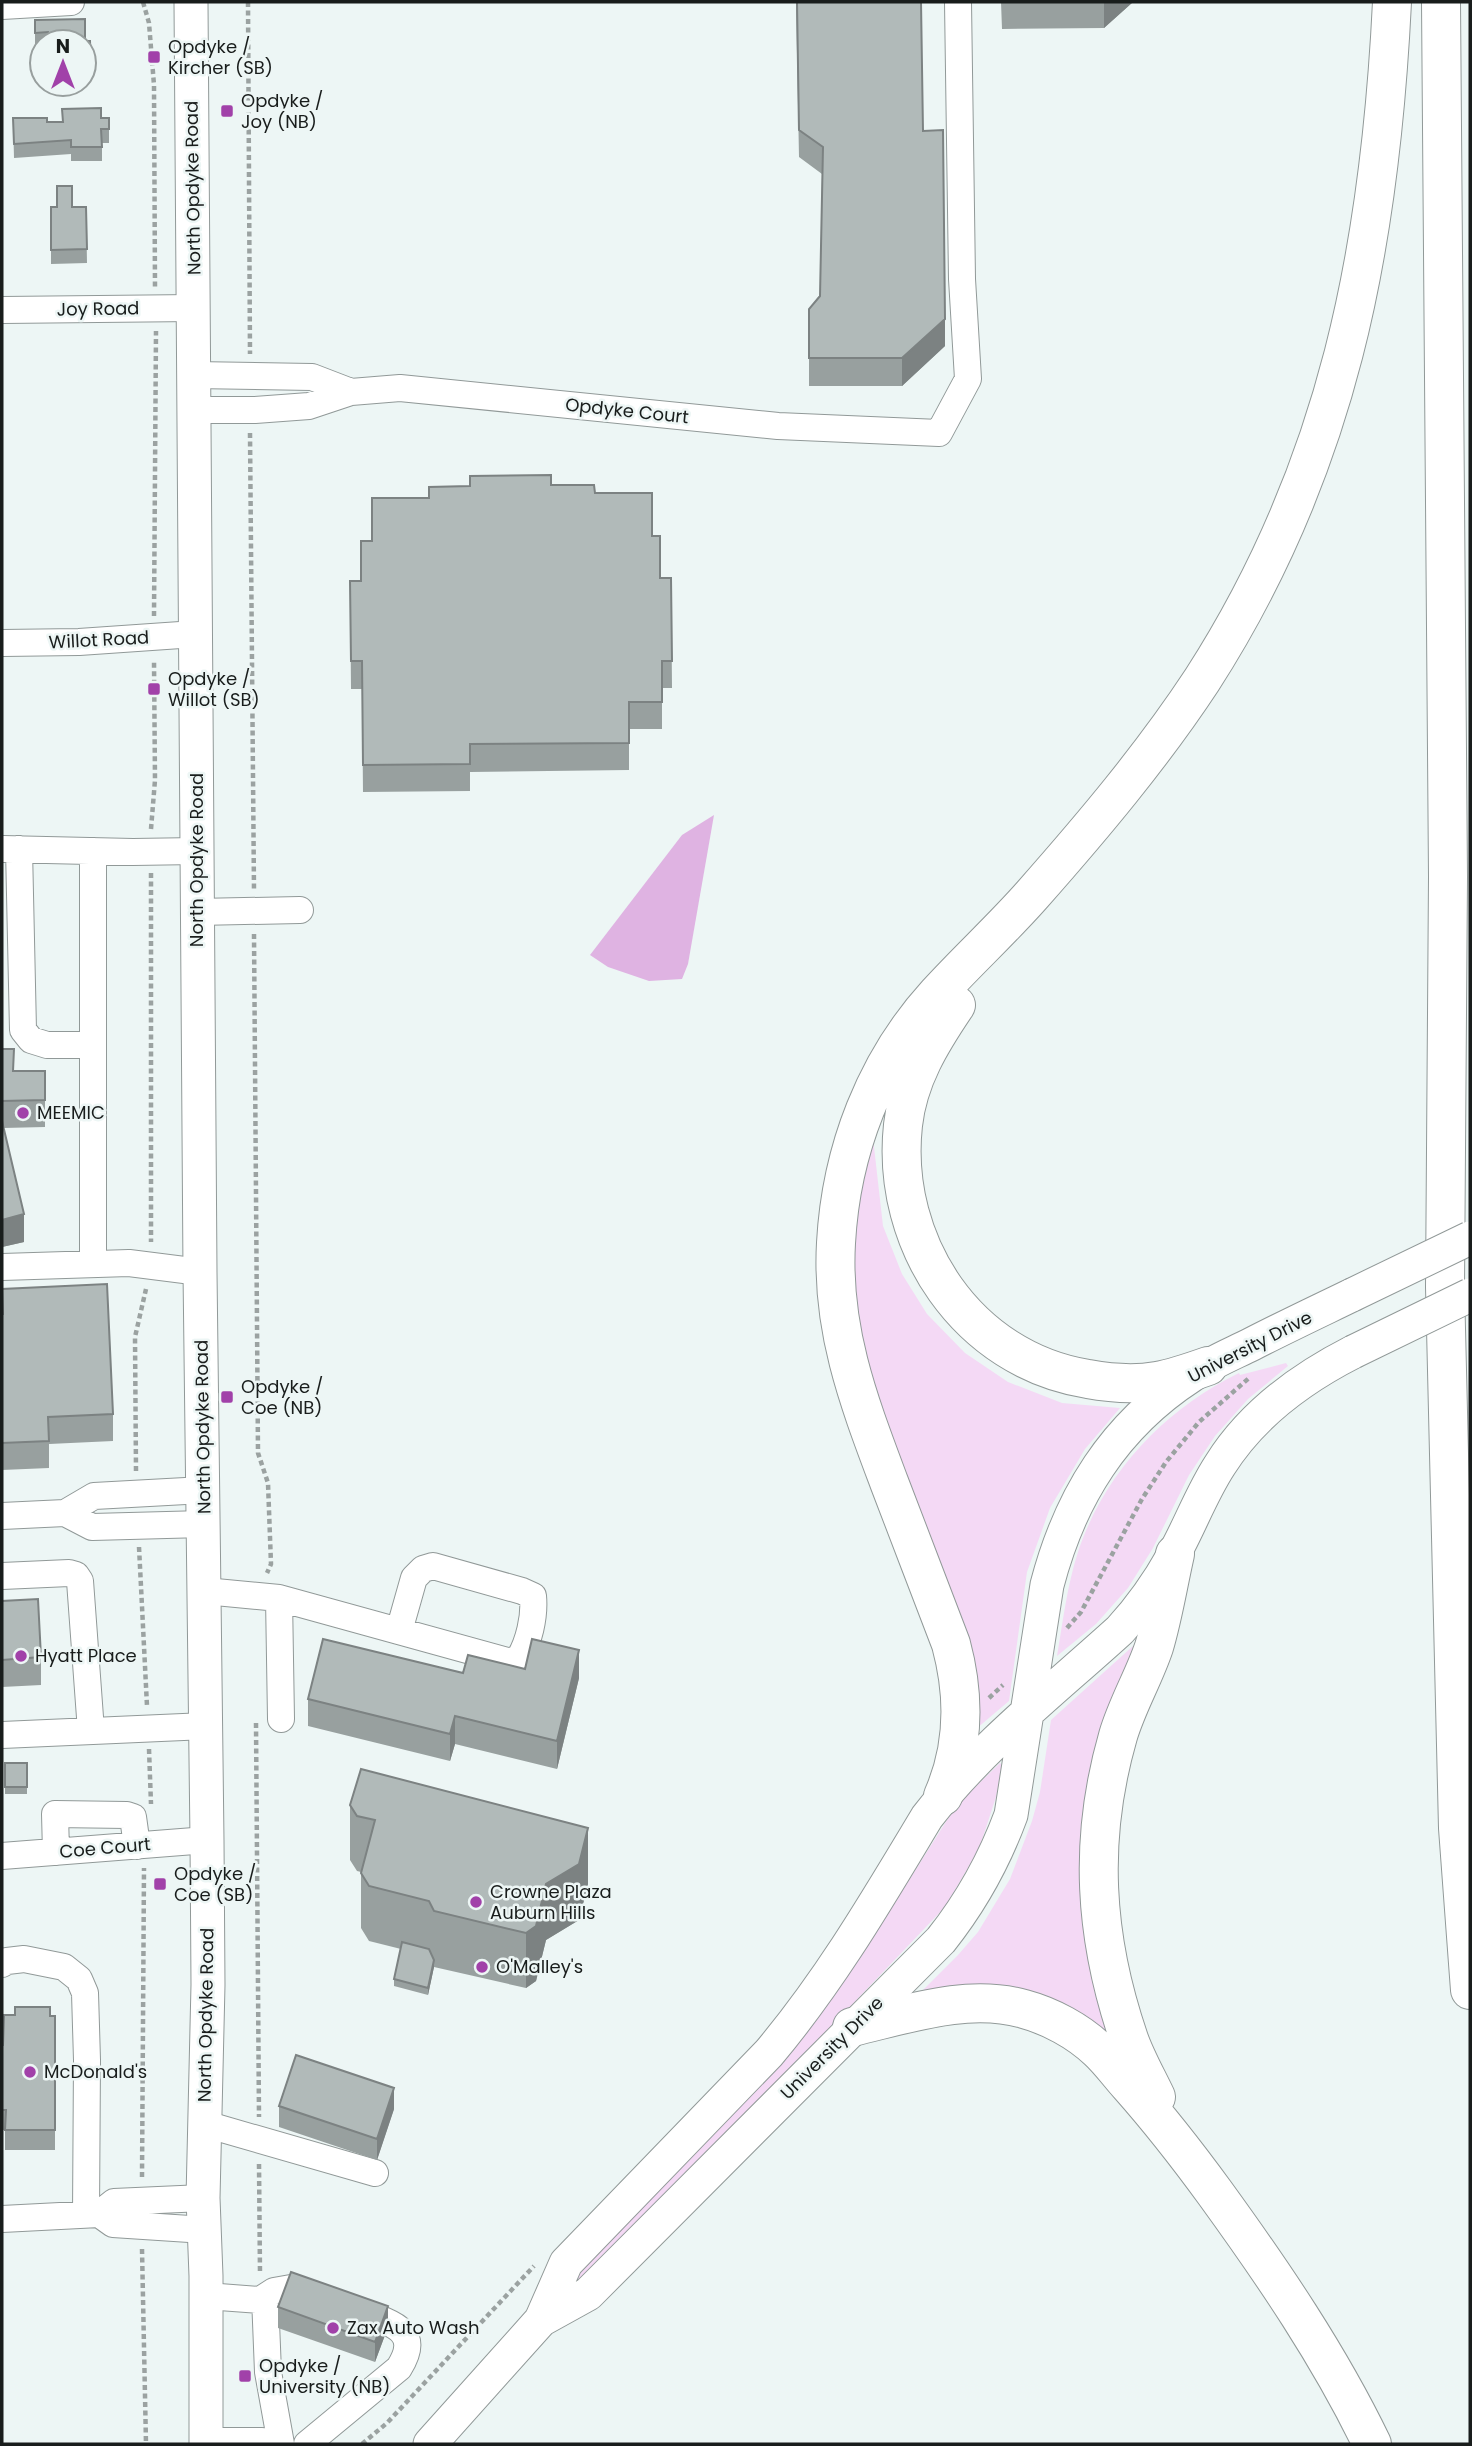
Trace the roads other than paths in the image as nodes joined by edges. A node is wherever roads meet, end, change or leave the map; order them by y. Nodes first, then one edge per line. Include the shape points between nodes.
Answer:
1 (71, 2) edge
2 (191, 2) edge
3 (958, 2) edge
4 (1392, 2) edge
5 (1441, 2) edge
6 (2, 6) edge
7 (194, 308) junction
8 (2, 310) edge
9 (194, 375) junction
10 (351, 392) junction
11 (194, 410) junction
12 (195, 635) junction
13 (2, 643) edge
14 (10, 849) edge
15 (93, 851) junction
16 (197, 851) junction
17 (1031, 897) junction
18 (300, 910) dead end
19 (197, 912) junction
20 (93, 1045) junction
21 (1470, 1238) edge
22 (93, 1264) junction
23 (2, 1267) edge
24 (200, 1272) junction
25 (1470, 1295) edge
26 (1208, 1366) junction
27 (204, 1490) junction
28 (65, 1513) junction
29 (2, 1516) edge
30 (204, 1524) junction
31 (1175, 1553) junction
32 (2, 1576) edge
33 (205, 1591) junction
34 (268, 1597) junction
35 (399, 1631) junction
36 (1028, 1714) junction
37 (269, 1719) road end
38 (206, 1726) junction
39 (91, 1731) junction
40 (2, 1735) edge
41 (943, 1796) junction
42 (207, 1840) junction
43 (141, 1845) junction
44 (56, 1852) junction
45 (2, 1856) edge
46 (2, 1964) edge
47 (1470, 1990) edge
48 (852, 2027) junction
49 (205, 2124) junction
50 (1174, 2136) junction
51 (375, 2173) dead end
52 (203, 2198) junction
53 (93, 2214) junction
54 (2, 2218) edge
55 (205, 2231) junction
56 (206, 2296) junction
57 (262, 2299) junction
58 (541, 2320) junction
59 (206, 2443) edge
60 (276, 2444) edge
61 (281, 2444) edge
62 (307, 2444) edge
63 (430, 2444) edge
64 (1372, 2444) edge

1 - 6 street
2 - 7 main road, North Opdyke Road
3 - 10 street, Opdyke Court via 968,379 939,433 778,425 400,388
4 - 17 highway via 1385,113 1366,258 1338,382 1300,489 1258,581 1201,680 1137,769
5 - 47 highway via 1448,877 1446,1301 1458,1828
7 - 8 street, Joy Road
7 - 9 main road, North Opdyke Road
9 - 10 street via 312,377
9 - 11 main road, North Opdyke Road
10 - 11 street via 309,406
11 - 12 main road, North Opdyke Road
12 - 13 street, Willot Road
12 - 16 main road, North Opdyke Road
14 - 15 street
14 - 20 street via 23,1030 31,1040 47,1045
15 - 16 street
15 - 20 street
16 - 19 main road, North Opdyke Road
17 - 26 highway via 937,1032 915,1078 903,1124 902,1171 905,1198 921,1248 964,1314 1003,1347 1050,1370 1129,1383 1157,1381
17 - 41 highway via 934,996 889,1059 855,1134 836,1241 836,1297 852,1381 957,1667 962,1705 958,1751
18 - 19 street
19 - 24 main road, North Opdyke Road
20 - 22 street
21 - 26 main road, University Drive, bridge
22 - 23 street
22 - 24 street via 129,1263
24 - 27 main road, North Opdyke Road
25 - 31 main road, University Drive, bridge via 1353,1352 1299,1383 1261,1414 1206,1489
26 - 36 main road, University Drive via 1150,1407 1119,1438 1080,1495 1047,1585
27 - 28 street via 94,1496
27 - 30 main road, North Opdyke Road
28 - 29 street
28 - 30 street via 92,1527
30 - 33 main road, North Opdyke Road
31 - 36 main road, University Drive via 1120,1630
31 - 50 highway via 1153,1649 1112,1759 1101,1817 1098,1880 1102,1934 1115,1997 1130,2042
32 - 39 street via 76,1575
33 - 34 street
33 - 38 main road, North Opdyke Road
34 - 35 street
34 - 37 street
35 - 35 street via 507,1661 518,1660 534,1608 533,1596 433,1566 414,1578
36 - 41 main road, University Drive via 977,1758
36 - 48 main road, University Drive via 1011,1815 982,1881 941,1940
38 - 39 street
38 - 42 main road, North Opdyke Road
39 - 40 street
41 - 58 main road, University Drive via 807,2006 769,2053 566,2263
42 - 43 street, Coe Court
42 - 49 main road, North Opdyke Road
43 - 44 street, Coe Court
43 - 44 street via 133,1817 55,1814
44 - 45 street, Coe Court
46 - 53 street via 24,1959 64,1967 79,1979 85,1993
48 - 50 highway via 951,2005 1025,2009 1064,2026 1099,2050
48 - 58 main road, University Drive via 588,2294
49 - 51 street
49 - 52 main road, North Opdyke Road
50 - 64 highway via 1271,2270
52 - 53 street via 114,2202
52 - 55 main road, North Opdyke Road
53 - 54 street
53 - 55 street via 113,2224
55 - 56 main road, North Opdyke Road
56 - 57 street
56 - 59 main road, North Opdyke Road
57 - 61 street via 268,2372
57 - 62 street via 282,2289 299,2290 396,2326 408,2341 399,2368
58 - 63 main road, University Drive
59 - 60 street

